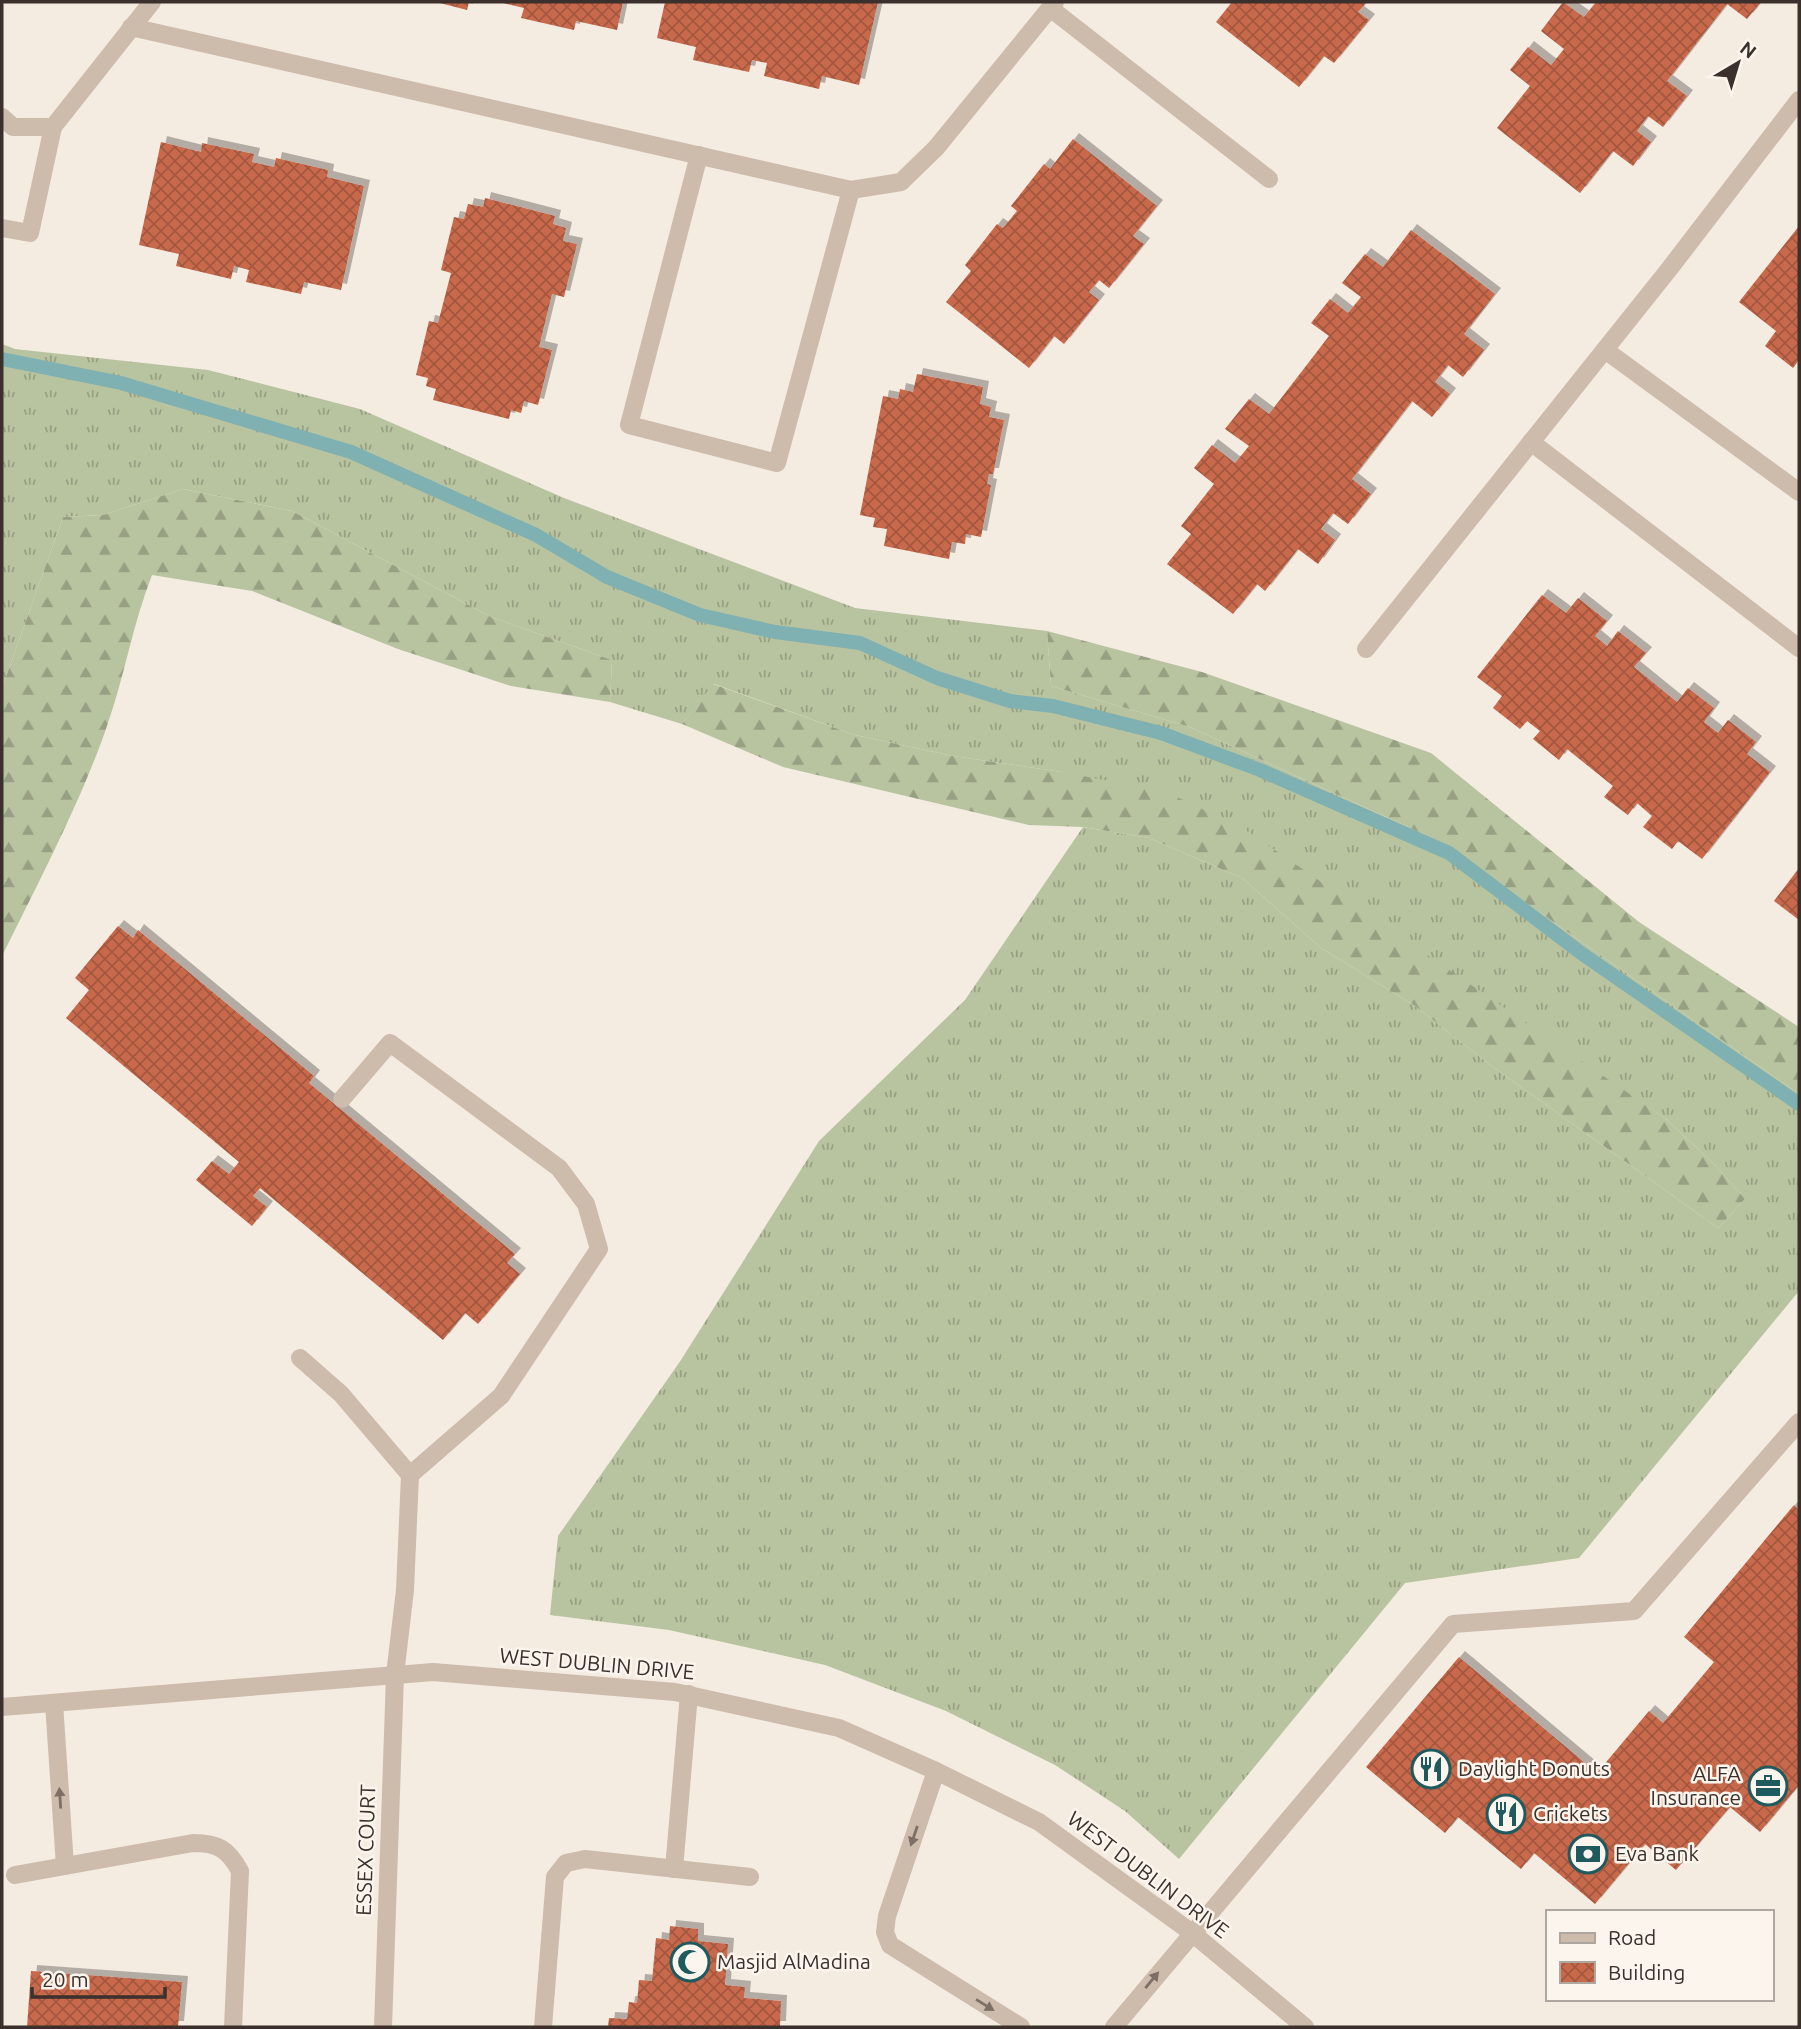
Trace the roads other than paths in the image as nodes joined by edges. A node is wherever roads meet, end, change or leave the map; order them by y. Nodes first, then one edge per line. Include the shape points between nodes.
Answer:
1 (152, 2) edge
2 (1053, 5) edge
3 (131, 27) junction
4 (1799, 100) edge
5 (2, 117) edge
6 (53, 127) junction
7 (699, 155) junction
8 (1269, 179) dead end
9 (851, 190) junction
10 (2, 228) edge
11 (1605, 350) junction
12 (1531, 442) junction
13 (1799, 492) edge
14 (1799, 648) edge
15 (1366, 649) dead end
16 (342, 1099) dead end
17 (300, 1358) dead end
18 (1799, 1422) edge
19 (410, 1475) junction
20 (395, 1675) junction
21 (689, 1694) junction
22 (54, 1703) junction
23 (2, 1707) edge
24 (936, 1771) junction
25 (65, 1866) junction
26 (674, 1869) junction
27 (15, 1875) dead end
28 (750, 1877) dead end
29 (1191, 1932) junction
30 (233, 2027) edge
31 (383, 2027) edge
32 (543, 2027) edge
33 (1021, 2027) edge
34 (1114, 2027) edge
35 (1305, 2027) edge

1 - 3 street
2 - 8 street
2 - 9 street via 936,148 901,182
3 - 6 street
3 - 7 street
4 - 11 street
5 - 6 street via 13,127
6 - 10 street via 30,233
7 - 9 street
7 - 9 street via 628,425 777,463
11 - 12 street
11 - 13 street
12 - 14 street
12 - 15 street
16 - 19 street via 390,1043 559,1168 586,1204 599,1249 501,1396
17 - 19 street via 341,1394
18 - 29 street via 1634,1611 1453,1624
19 - 20 street, ESSEX COURT via 405,1590
20 - 21 street, WEST DUBLIN DRIVE via 433,1672
20 - 22 street, WEST DUBLIN DRIVE
20 - 31 street, ESSEX COURT
21 - 24 street, WEST DUBLIN DRIVE via 839,1728
21 - 26 street
22 - 23 street, WEST DUBLIN DRIVE
25 -> 22 street
24 - 29 street, WEST DUBLIN DRIVE via 1039,1822
24 -> 33 street via 885,1932 890,1945
25 - 27 street
25 - 30 street via 193,1843 213,1843 230,1852 240,1871
26 - 28 street
26 - 32 street via 585,1859 566,1863 555,1877
34 -> 29 street
29 - 35 street, WEST DUBLIN DRIVE

